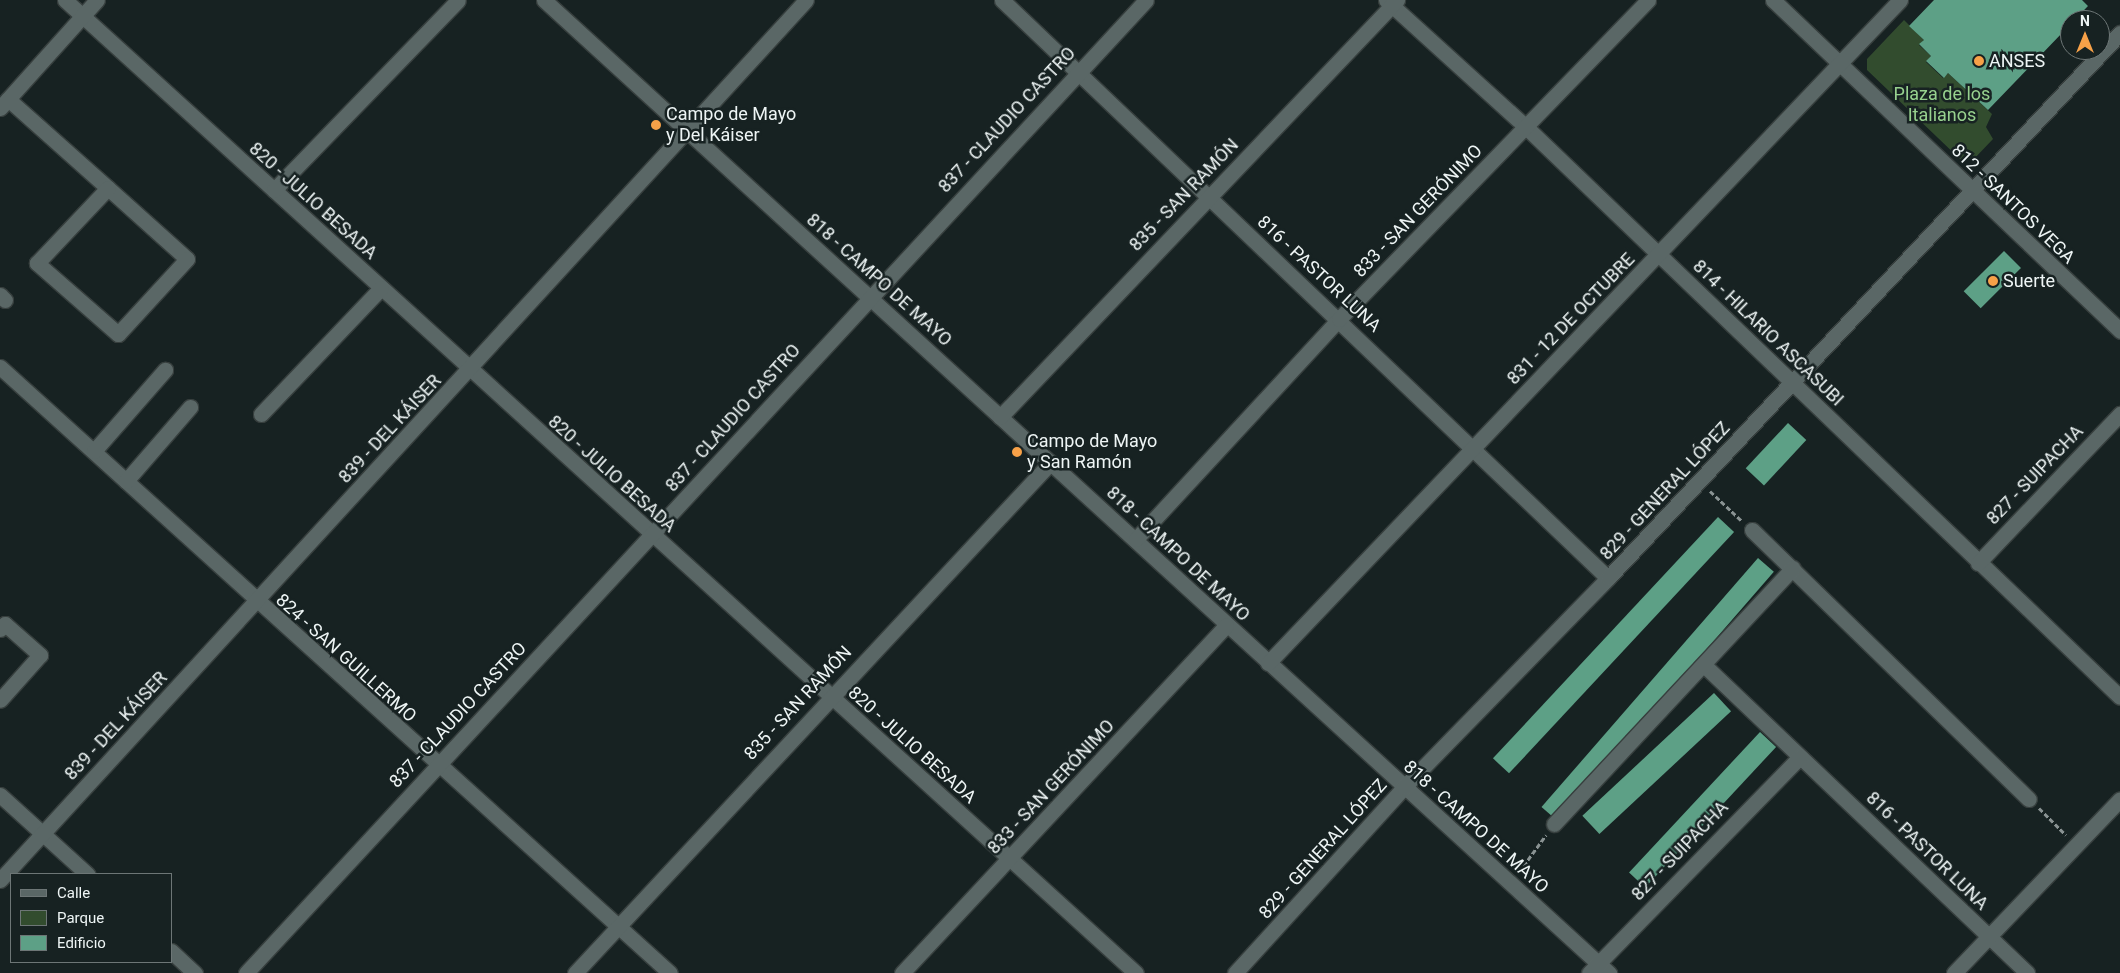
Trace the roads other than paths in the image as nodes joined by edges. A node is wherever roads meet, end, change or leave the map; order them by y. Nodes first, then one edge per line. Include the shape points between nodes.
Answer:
1 (65, 0) edge
2 (96, 0) edge
3 (458, 0) edge
4 (544, 0) edge
5 (806, 0) edge
6 (1002, 0) edge
7 (1146, 0) edge
8 (1648, 0) edge
9 (1773, 0) edge
10 (1900, 0) edge
11 (1392, 2) edge
12 (82, 16) junction
13 (2120, 33) edge
14 (1840, 64) junction
15 (1079, 70) junction
16 (4, 104) edge
17 (1526, 127) junction
18 (688, 132) junction
19 (108, 188) junction
20 (274, 190) junction
21 (1971, 190) junction
22 (1208, 196) junction
23 (1658, 255) junction
24 (381, 288) junction
25 (869, 296) junction
26 (1339, 319) junction
27 (2120, 331) edge
28 (0, 367) edge
29 (470, 369) junction
30 (165, 370) dead end
31 (1793, 382) junction
32 (190, 407) dead end
33 (261, 414) dead end
34 (2120, 414) edge
35 (1000, 417) junction
36 (1474, 445) junction
37 (94, 450) junction
38 (1051, 462) junction
39 (126, 481) junction
40 (1752, 530) road end
41 (651, 536) junction
42 (1136, 539) junction
43 (1978, 563) junction
44 (1793, 568) junction
45 (1608, 578) junction
46 (256, 603) junction
47 (1226, 625) junction
48 (0, 629) edge
49 (1268, 663) junction
50 (1705, 666) junction
51 (829, 697) junction
52 (2120, 698) edge
53 (0, 700) edge
54 (1800, 757) junction
55 (437, 764) junction
56 (1404, 787) junction
57 (0, 795) edge
58 (2029, 799) road end
59 (2120, 799) edge
60 (1554, 824) road end
61 (42, 833) junction
62 (1011, 858) junction
63 (86, 873) edge
64 (0, 880) edge
65 (618, 926) junction
66 (1989, 936) junction
67 (172, 952) edge
68 (1598, 970) edge
69 (195, 973) edge
70 (246, 973) edge
71 (575, 973) edge
72 (670, 973) edge
73 (902, 973) edge
74 (1136, 973) edge
75 (1235, 973) edge
76 (1954, 973) edge
77 (2027, 973) edge

1 - 12 street, 820 - JULIO BESADA
2 - 12 street
3 - 20 street
4 - 18 street, 818 - CAMPO DE MAYO
5 - 18 street, 839 - DEL KÁISER
6 - 15 street, 816 - PASTOR LUNA
7 - 15 street, 837 - CLAUDIO CASTRO
8 - 17 street, 833 - SAN GERÓNIMO
9 - 14 street, 812 - SANTOS VEGA
10 - 14 street, 831 - 12 DE OCTUBRE
11 - 17 street, 814 - HILARIO ASCASUBI
11 - 22 street, 835 - SAN RAMÓN
12 - 16 street
12 - 20 street, 820 - JULIO BESADA
13 - 21 street, 829 - GENERAL LÓPEZ
14 - 21 street, 812 - SANTOS VEGA
14 - 23 street, 831 - 12 DE OCTUBRE
15 - 22 street, 816 - PASTOR LUNA
15 - 25 street, 837 - CLAUDIO CASTRO
16 - 19 street
17 - 23 street, 814 - HILARIO ASCASUBI
17 - 26 street, 833 - SAN GERÓNIMO
18 - 25 street, 818 - CAMPO DE MAYO
18 - 29 street, 839 - DEL KÁISER
19 - 19 street via 187,259 118,334 37,263
20 - 24 street, 820 - JULIO BESADA
21 - 27 street, 812 - SANTOS VEGA
21 - 31 street, 829 - GENERAL LÓPEZ
22 - 26 street, 816 - PASTOR LUNA
22 - 35 street, 835 - SAN RAMÓN
23 - 31 street, 814 - HILARIO ASCASUBI
23 - 36 street, 831 - 12 DE OCTUBRE
24 - 29 street, 820 - JULIO BESADA
24 - 33 street
25 - 35 street, 818 - CAMPO DE MAYO
25 - 41 street, 837 - CLAUDIO CASTRO
26 - 36 street, 816 - PASTOR LUNA
26 - 42 street, 833 - SAN GERÓNIMO
28 - 37 street, 824 - SAN GUILLERMO
29 - 41 street, 820 - JULIO BESADA
29 - 46 street, 839 - DEL KÁISER
30 - 37 street
31 - 43 street, 814 - HILARIO ASCASUBI
31 - 45 street, 829 - GENERAL LÓPEZ
32 - 39 street
34 - 43 street, 827 - SUIPACHA
35 - 38 street, 818 - CAMPO DE MAYO
36 - 45 street, 816 - PASTOR LUNA
36 - 49 street, 831 - 12 DE OCTUBRE
37 - 39 street, 824 - SAN GUILLERMO
38 - 42 street, 818 - CAMPO DE MAYO
38 - 51 street, 835 - SAN RAMÓN
39 - 46 street, 824 - SAN GUILLERMO
40 - 44 street
41 - 51 street, 820 - JULIO BESADA
41 - 55 street, 837 - CLAUDIO CASTRO
42 - 47 street, 818 - CAMPO DE MAYO
43 - 52 street, 814 - HILARIO ASCASUBI
44 - 50 street
44 - 58 street
45 - 56 street, 829 - GENERAL LÓPEZ
46 - 55 street, 824 - SAN GUILLERMO
46 - 61 street, 839 - DEL KÁISER
47 - 49 street, 818 - CAMPO DE MAYO
47 - 62 street, 833 - SAN GERÓNIMO
48 - 53 street via 5,624 40,655
49 - 56 street, 818 - CAMPO DE MAYO
50 - 54 street, 816 - PASTOR LUNA
50 - 60 street
51 - 62 street, 820 - JULIO BESADA
51 - 65 street, 835 - SAN RAMÓN
54 - 66 street, 816 - PASTOR LUNA
54 - 68 street, 827 - SUIPACHA
55 - 65 street, 824 - SAN GUILLERMO
55 - 70 street, 837 - CLAUDIO CASTRO
56 - 68 street, 818 - CAMPO DE MAYO
56 - 75 street, 829 - GENERAL LÓPEZ
57 - 61 street
59 - 66 street
61 - 63 street
61 - 64 street, 839 - DEL KÁISER
62 - 73 street, 833 - SAN GERÓNIMO
62 - 74 street, 820 - JULIO BESADA
65 - 71 street, 835 - SAN RAMÓN
65 - 72 street, 824 - SAN GUILLERMO
66 - 76 street
66 - 77 street, 816 - PASTOR LUNA
67 - 69 street

